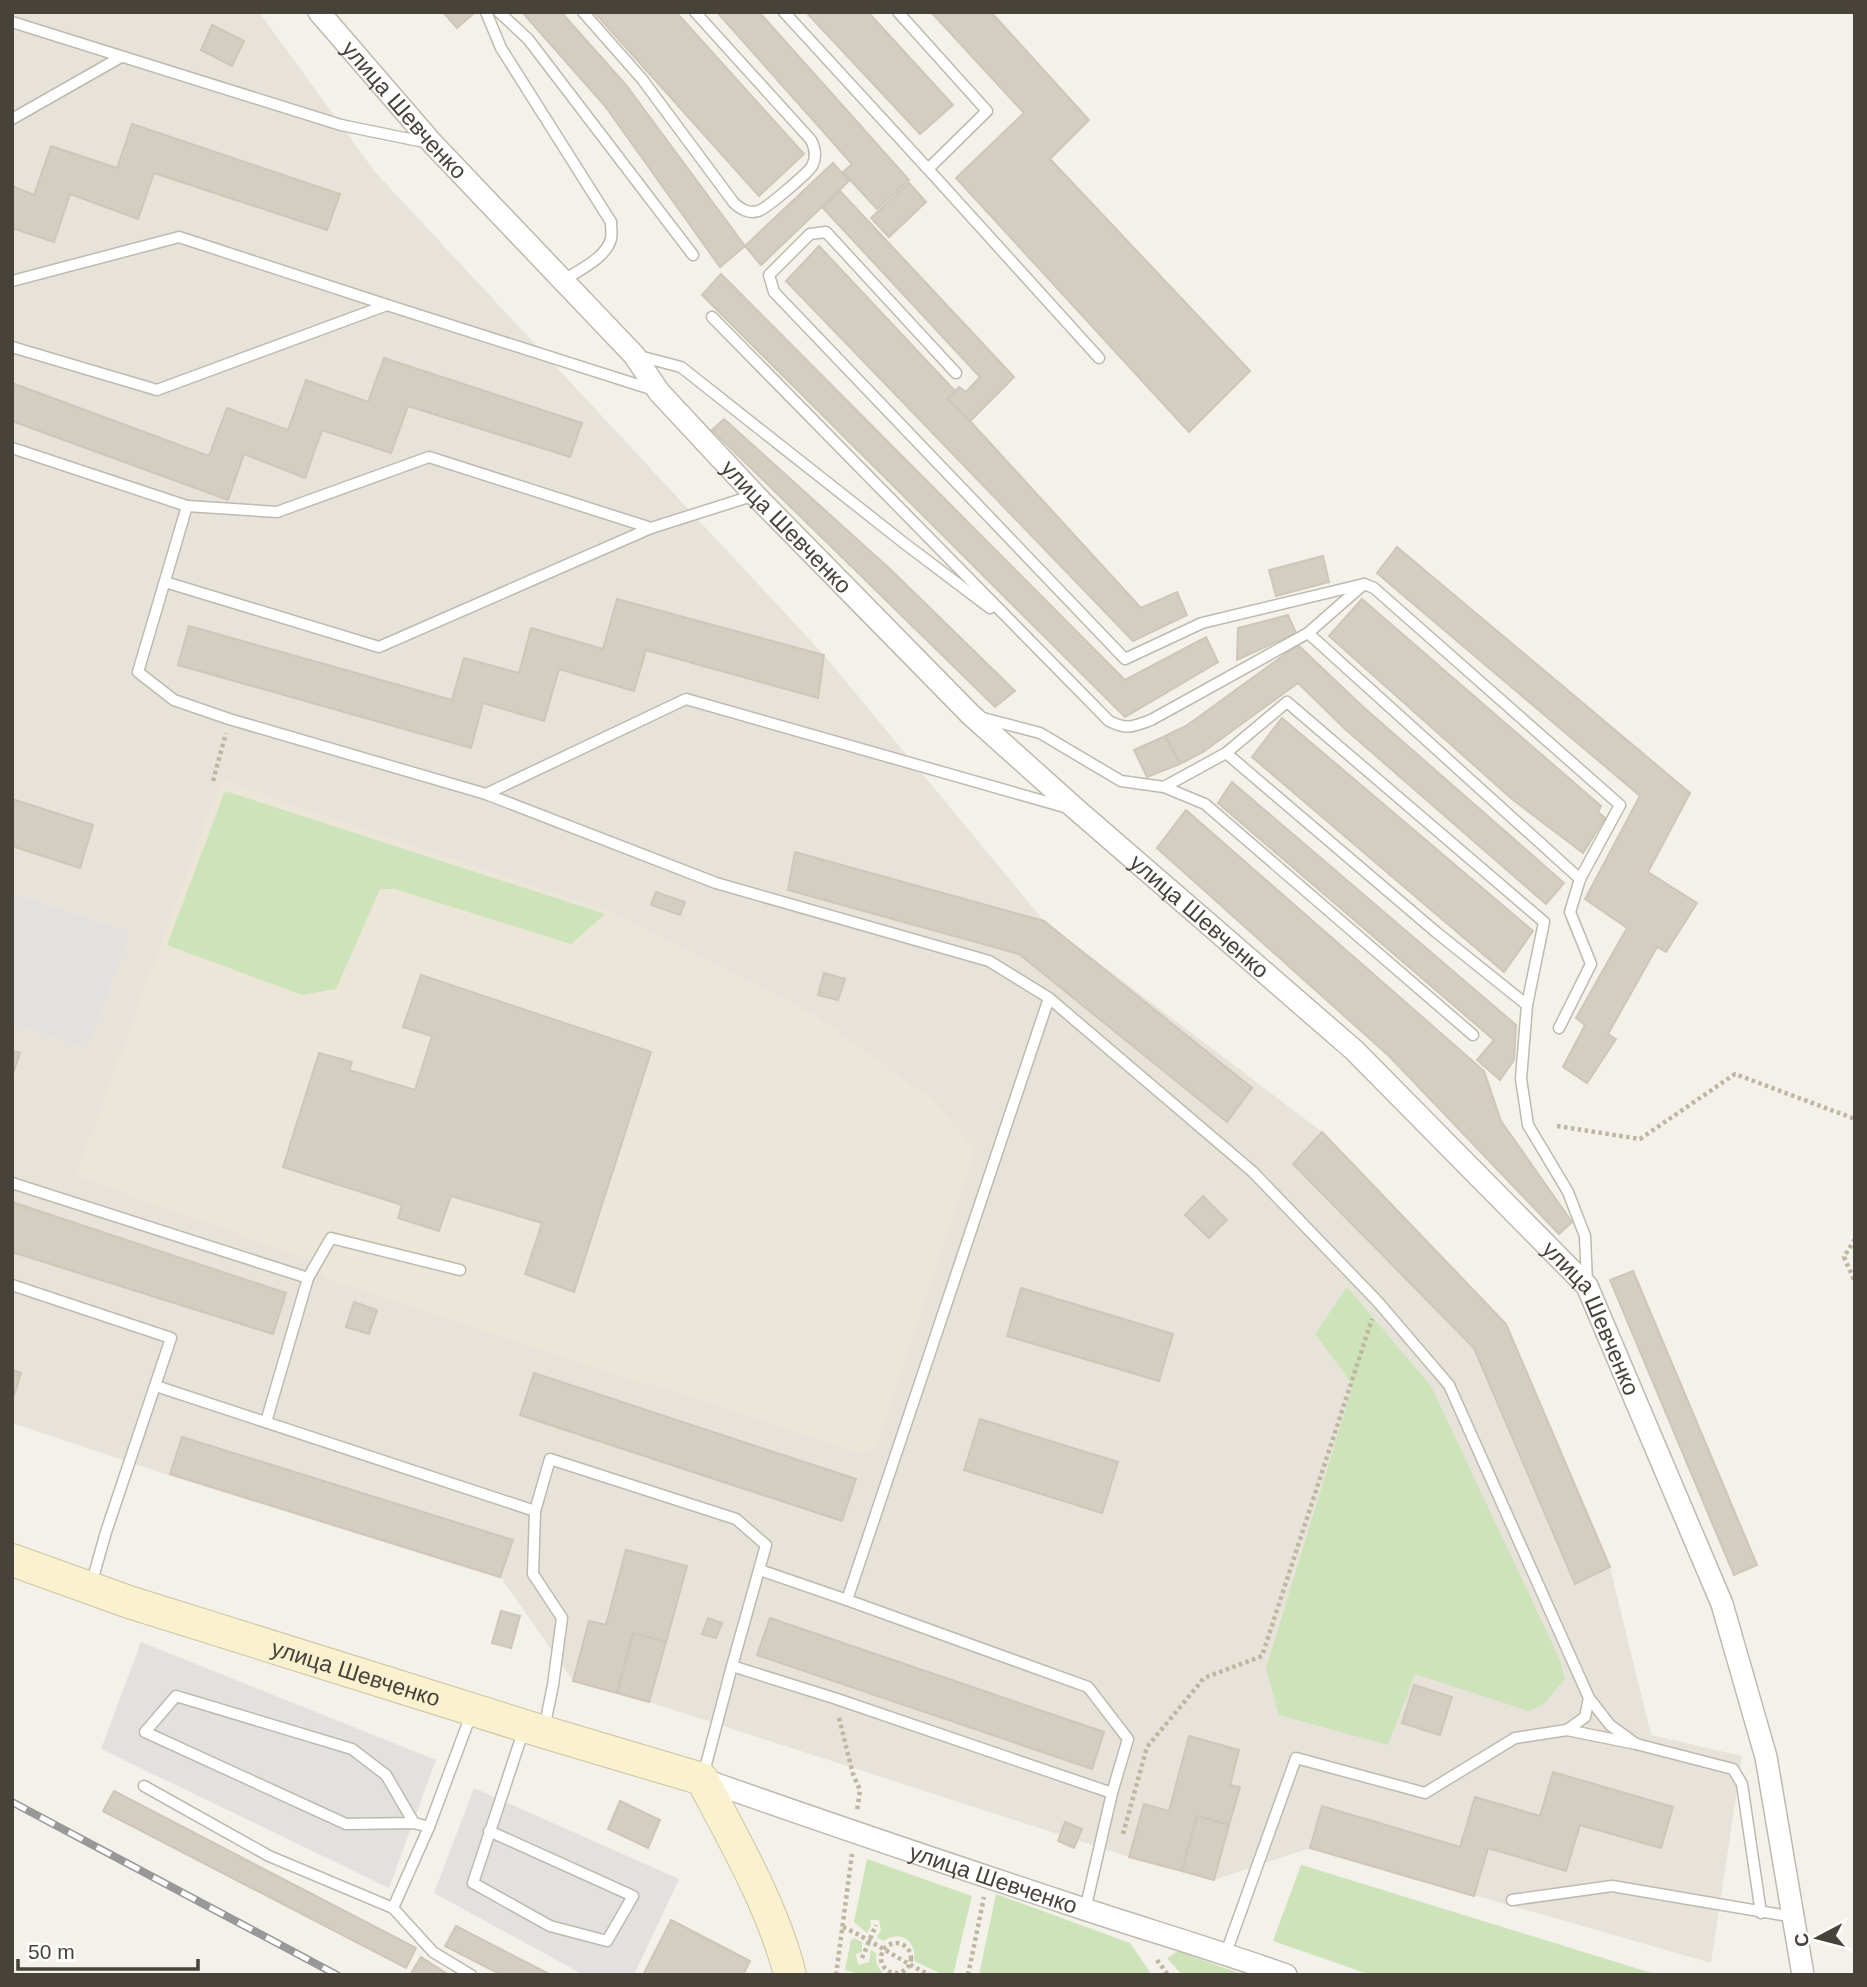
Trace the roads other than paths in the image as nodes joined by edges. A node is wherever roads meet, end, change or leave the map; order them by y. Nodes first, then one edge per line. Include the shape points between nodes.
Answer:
1 (319, 12) edge
2 (486, 12) edge
3 (499, 12) edge
4 (583, 12) edge
5 (695, 12) edge
6 (784, 12) edge
7 (898, 12) edge
8 (12, 22) edge
9 (121, 57) junction
10 (12, 119) edge
11 (432, 143) junction
12 (928, 169) junction
13 (693, 255) dead end
14 (564, 280) junction
15 (12, 281) edge
16 (387, 305) junction
17 (712, 317) dead end
18 (12, 347) edge
19 (634, 355) junction
20 (1099, 358) dead end
21 (956, 373) dead end
22 (659, 392) junction
23 (12, 448) edge
24 (755, 495) junction
25 (187, 506) junction
26 (651, 528) junction
27 (165, 582) junction
28 (1364, 584) junction
29 (1020, 631) junction
30 (1308, 633) junction
31 (971, 715) junction
32 (1226, 753) junction
33 (1164, 787) junction
34 (486, 793) junction
35 (1077, 810) junction
36 (1580, 879) junction
37 (1049, 998) junction
38 (1527, 1005) junction
39 (1559, 1028) dead end
40 (1473, 1035) dead end
41 (12, 1182) edge
42 (460, 1270) dead end
43 (308, 1278) junction
44 (12, 1285) edge
45 (1587, 1286) junction
46 (156, 1386) junction
47 (266, 1422) junction
48 (535, 1511) junction
49 (12, 1560) edge
50 (760, 1570) junction
51 (90, 1588) junction
52 (847, 1600) junction
53 (732, 1666) junction
54 (1589, 1698) junction
55 (472, 1710) junction
56 (534, 1729) junction
57 (1567, 1730) junction
58 (1636, 1744) junction
59 (702, 1779) junction
60 (144, 1786) dead end
61 (1112, 1793) junction
62 (414, 1823) junction
63 (429, 1827) junction
64 (489, 1831) junction
65 (1512, 1900) dead end
66 (393, 1908) junction
67 (1085, 1910) junction
68 (1761, 1913) junction
69 (1794, 1917) junction
70 (1226, 1954) junction
71 (471, 1975) edge
72 (790, 1975) edge
73 (1286, 1975) edge
74 (1803, 1975) edge

1 - 11 street, улица Шевченко
2 - 14 lane via 501,48 611,222 611,240 605,251
3 - 13 lane via 528,38
4 - 5 lane via 642,79 734,203 749,212 761,211 811,169 814,146
6 - 12 lane
7 - 12 lane via 987,111
8 - 9 lane
9 - 10 lane
9 - 11 lane via 341,125
11 - 14 street, улица Шевченко
12 - 20 lane
14 - 19 street, улица Шевченко
15 - 16 lane via 179,237
16 - 18 lane via 157,390
16 - 22 lane
17 - 29 lane
19 - 22 street, улица Шевченко
19 - 29 lane via 681,367
21 - 28 lane via 826,232 810,234 769,275 774,292 1125,659 1202,623
22 - 24 street, улица Шевченко
23 - 25 lane
24 - 26 lane
24 - 31 street, улица Шевченко
25 - 26 lane via 277,512 429,457
25 - 27 lane
26 - 27 lane via 379,647
27 - 34 lane via 138,672 174,700
28 - 30 lane
28 - 36 lane via 1374,588 1620,805
29 - 30 lane via 1109,721 1122,727 1151,720
30 - 36 lane
31 - 33 lane via 1040,733 1121,781
31 - 35 street, улица Шевченко
32 - 33 lane
32 - 38 lane
32 - 38 lane via 1287,702 1544,922
33 - 40 lane via 1205,804
34 - 35 lane via 686,699
34 - 37 lane via 716,883 989,961
35 - 45 street, улица Шевченко via 1354,1050
36 - 39 lane via 1570,912 1591,964
37 - 52 lane
37 - 54 lane via 1253,1172 1378,1302 1449,1385
38 - 45 lane via 1521,1079 1528,1125 1568,1192 1584,1236
41 - 43 lane
42 - 43 lane via 331,1238
43 - 47 lane
44 - 46 lane via 172,1338
45 - 69 street, улица Шевченко via 1722,1604 1766,1757
46 - 47 lane
46 - 51 lane
47 - 48 lane
48 - 50 lane via 550,1459 736,1519 766,1545
48 - 56 lane via 533,1574 562,1618 553,1685
49 - 51 street, улица Шевченко
50 - 52 lane
50 - 53 lane
51 - 55 street, улица Шевченко
52 - 61 lane via 1088,1687 1128,1738
53 - 59 lane
53 - 61 lane
54 - 57 lane via 1585,1717
54 - 58 lane via 1611,1725
55 - 56 street, улица Шевченко
55 - 63 lane
56 - 59 street, улица Шевченко
56 - 64 lane
57 - 58 lane
57 - 70 lane via 1515,1738 1425,1793 1296,1758
58 - 68 lane via 1733,1769 1742,1784
59 - 67 street, улица Шевченко
59 - 72 street via 778,1934
60 - 66 lane via 269,1856
61 - 67 lane
62 - 62 lane via 346,1824 145,1732 176,1696 352,1749 386,1775
62 - 63 lane
63 - 66 lane
64 - 64 lane via 473,1882 550,1926 607,1941 633,1896
65 - 68 lane via 1612,1886
66 - 71 lane via 433,1952
67 - 70 street, улица Шевченко
68 - 69 lane
69 - 74 street, улица Шевченко
70 - 73 street, улица Шевченко

